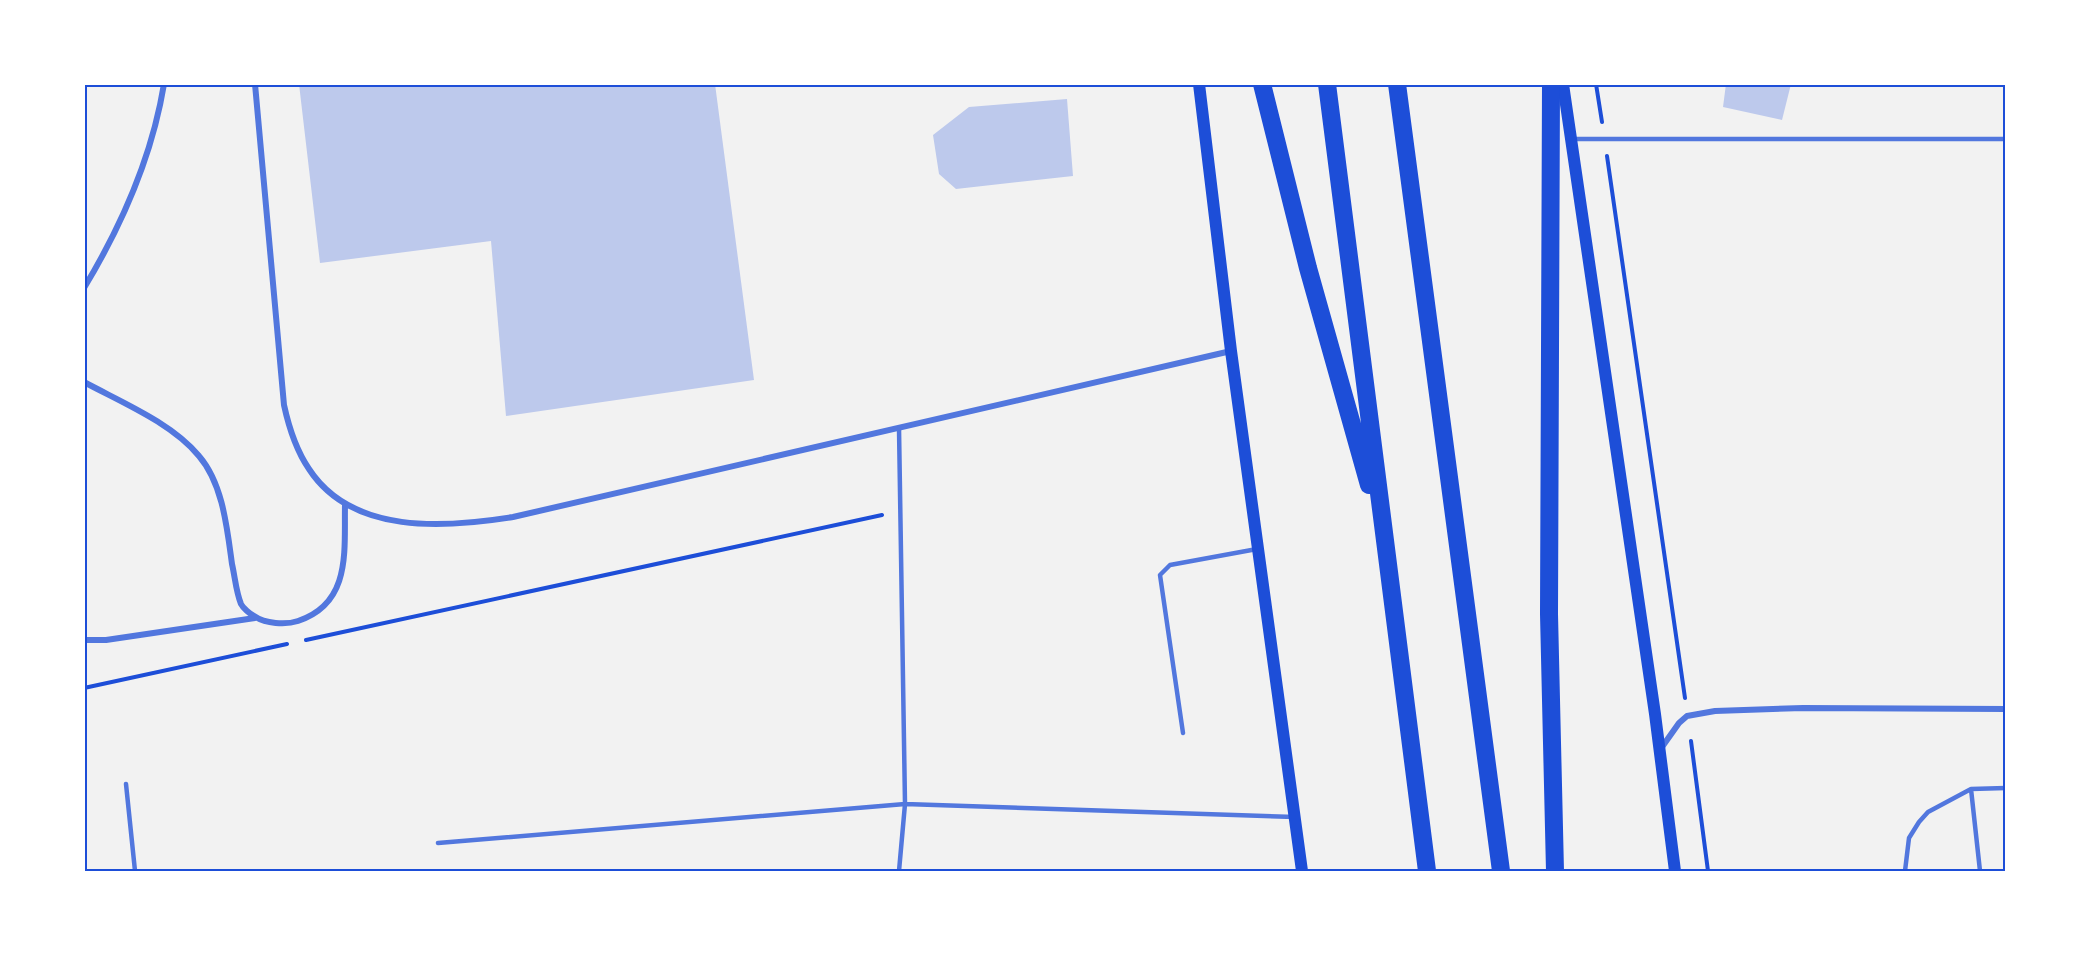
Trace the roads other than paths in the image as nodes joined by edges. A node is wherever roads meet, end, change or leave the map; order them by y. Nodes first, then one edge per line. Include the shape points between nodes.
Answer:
1 (164, 84) edge
2 (255, 84) edge
3 (1199, 84) edge
4 (1262, 84) edge
5 (1327, 84) edge
6 (1397, 84) edge
7 (1551, 84) edge
8 (1563, 84) edge
9 (1571, 139) junction
10 (2006, 139) edge
11 (84, 288) edge
12 (1231, 351) junction
13 (84, 382) edge
14 (899, 428) junction
15 (345, 504) junction
16 (1385, 545) junction
17 (1257, 549) junction
18 (255, 618) junction
19 (84, 640) edge
20 (2006, 709) edge
21 (1183, 733) dead end
22 (1660, 750) junction
23 (126, 784) dead end
24 (2006, 788) edge
25 (1971, 789) junction
26 (905, 804) junction
27 (1294, 817) junction
28 (438, 843) dead end
29 (135, 871) edge
30 (899, 871) edge
31 (1302, 871) edge
32 (1427, 871) edge
33 (1501, 871) edge
34 (1555, 871) edge
35 (1675, 871) edge
36 (1905, 871) edge
37 (1980, 871) edge

1 - 11 street via 143,168 120,222
2 - 15 street via 284,405 293,439 309,471
3 - 12 main road
4 - 16 highway
5 - 16 highway
6 - 33 highway
7 - 34 highway via 1549,615
8 - 9 main road
9 - 10 lane
9 - 22 main road
12 - 14 street
12 - 17 main road
13 - 18 street via 155,420 200,456 215,484 224,516 242,606
14 - 15 street via 484,522 407,523 377,517
14 - 26 lane
15 - 18 street via 343,569 332,597 320,609 288,624
16 - 32 highway
17 - 21 lane via 1170,565 1161,575
17 - 27 main road
18 - 19 street
20 - 22 street via 1715,711 1687,716
22 - 35 main road
23 - 29 lane
24 - 25 lane
25 - 36 lane via 1928,812 1918,822 1909,838
25 - 37 lane
26 - 27 lane
26 - 28 lane
26 - 30 lane
27 - 31 main road

